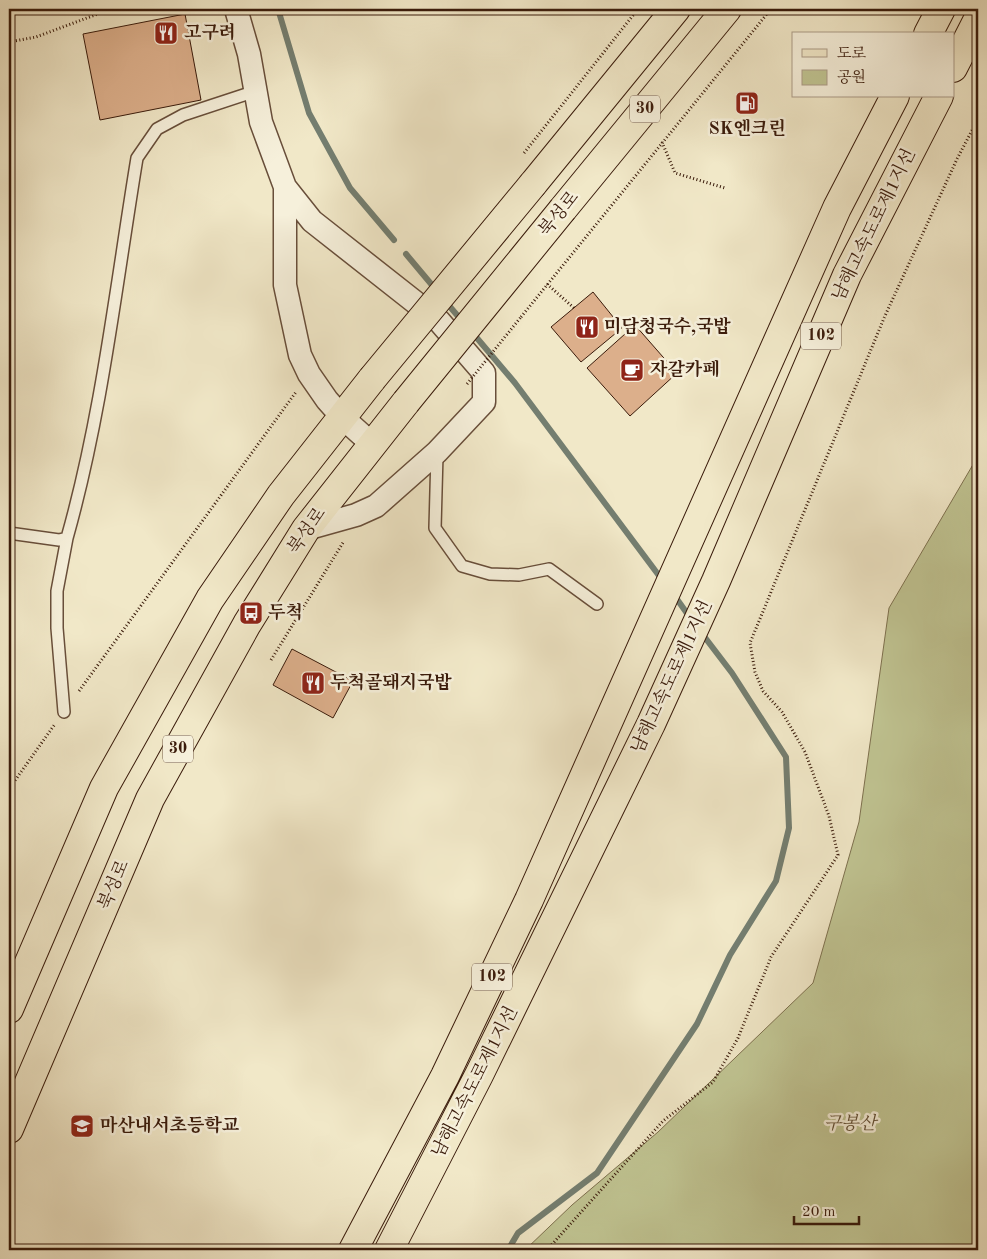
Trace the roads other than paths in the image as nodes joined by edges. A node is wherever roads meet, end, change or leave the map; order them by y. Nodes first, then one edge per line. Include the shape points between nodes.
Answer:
1 (236, 9) edge
2 (676, 9) edge
3 (727, 9) edge
4 (941, 9) edge
5 (978, 19) edge
6 (929, 32) edge
7 (954, 66) edge
8 (256, 92) junction
9 (894, 98) edge
10 (938, 98) edge
11 (285, 187) junction
12 (343, 418) junction
13 (372, 444) junction
14 (437, 452) junction
15 (306, 529) junction
16 (9, 533) edge
17 (67, 538) junction
18 (597, 604) dead end
19 (64, 712) road end
20 (9, 1009) edge
21 (9, 1129) edge
22 (353, 1250) edge
23 (389, 1250) edge

1 - 8 street
2 - 12 main road, 30, bridge
3 - 13 main road, 북성로 / 30, bridge
4 - 6 main road
5 - 7 main road
8 - 11 street via 261,122
8 - 17 lane via 183,115 156,129 137,158 97,407
9 - 22 main road, 남해고속도로제1지선 / 102 via 838,208 529,900 445,1076
10 - 23 main road, 남해고속도로제1지선 / 102 via 847,275 651,724 479,1075
11 - 12 street via 284,285 300,355 309,374
11 - 14 street via 312,221 439,321 484,374 484,402
12 - 13 street
12 - 20 main road, 30 via 281,495 210,599 104,788
13 - 15 main road, 북성로 / 30
14 - 15 street via 376,506 356,516
14 - 18 lane via 435,528 462,566 490,574 519,575 549,569
15 - 21 main road, 북성로 / 30 via 247,624 150,799
16 - 17 lane via 59,540
17 - 19 lane via 57,591

